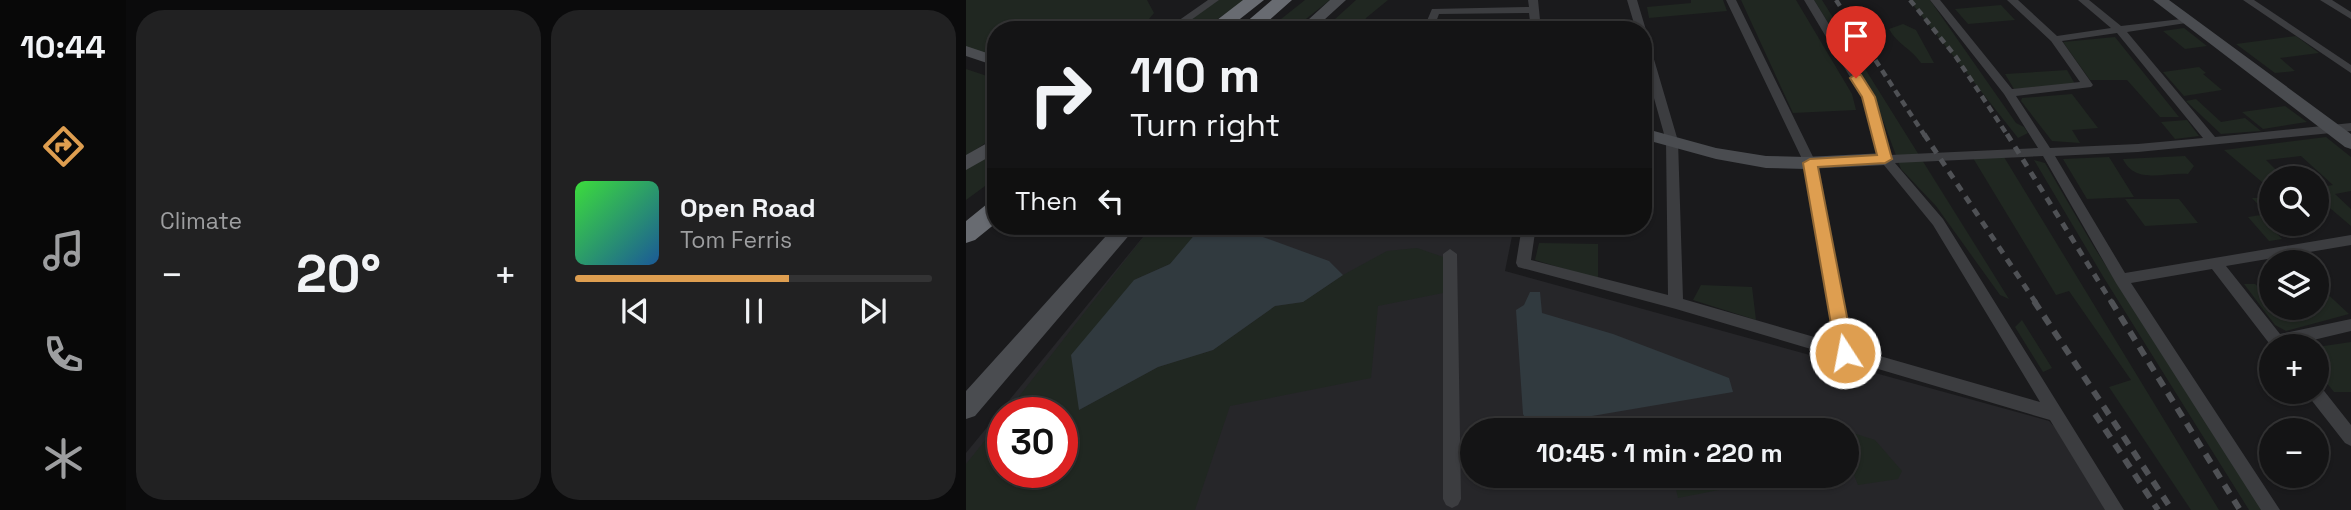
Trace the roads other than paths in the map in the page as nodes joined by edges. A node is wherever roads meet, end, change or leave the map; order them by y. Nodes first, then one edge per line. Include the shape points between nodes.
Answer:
1 (1214, 0) edge
2 (1255, 0) edge
3 (1276, 0) edge
4 (1283, 0) edge
5 (1339, 0) edge
6 (1632, 0) edge
7 (1731, 0) edge
8 (1809, 0) edge
9 (1936, 0) edge
10 (2011, 0) edge
11 (2083, 0) edge
12 (2160, 0) edge
13 (2248, 0) edge
14 (2325, 0) edge
15 (1534, 5) edge
16 (2351, 16) edge
17 (2186, 20) junction
18 (1183, 21) edge
19 (1226, 21) edge
20 (1247, 21) edge
21 (1257, 21) edge
22 (1314, 21) edge
23 (1431, 21) edge
24 (1638, 21) edge
25 (2121, 31) junction
26 (2055, 39) junction
27 (966, 51) edge
28 (987, 58) edge
29 (2351, 70) edge
30 (1652, 71) edge
31 (2009, 93) junction
32 (2342, 128) edge
33 (1652, 135) edge
34 (1672, 141) junction
35 (2212, 141) junction
36 (2351, 143) edge
37 (987, 150) edge
38 (2046, 151) junction
39 (1885, 159) junction
40 (1810, 163) junction
41 (966, 164) edge
42 (987, 196) edge
43 (966, 212) edge
44 (987, 217) edge
45 (966, 234) edge
46 (1119, 235) edge
47 (1528, 235) edge
48 (2351, 240) edge
49 (1450, 254) dead end
50 (2215, 262) junction
51 (2121, 279) junction
52 (1676, 303) junction
53 (2351, 325) edge
54 (2270, 334) edge
55 (2316, 334) edge
56 (1845, 353) junction
57 (2324, 404) edge
58 (966, 408) edge
59 (2056, 414) junction
60 (2351, 438) edge
61 (1452, 499) dead end
62 (2115, 510) edge
63 (2271, 510) edge

1 - 18 street
2 - 19 highway
3 - 20 highway
4 - 21 highway
5 - 22 street
6 - 24 street
7 - 40 street
8 - 39 street via 1868,97
9 - 31 street
10 - 26 street
11 - 25 street
12 - 17 street
13 - 29 street
14 - 16 street
15 - 23 street via 1435,10
17 - 25 street
17 - 32 street
25 - 26 street
25 - 35 street
26 - 31 street via 2087,85
27 - 28 street
30 - 34 street
31 - 38 street
32 - 35 street
32 - 36 street
33 - 34 street
34 - 40 street via 1728,157
34 - 52 street
35 - 38 street
37 - 41 street
38 - 39 street
38 - 51 street
39 - 40 street
39 - 59 street via 1938,222
40 - 56 street
42 - 43 highway
44 - 45 highway
46 - 58 street
47 - 52 street via 1523,263
48 - 50 street
49 - 61 street
50 - 51 street
50 - 54 street
51 - 63 street
52 - 56 street
53 - 55 street
56 - 59 street
57 - 60 street
59 - 62 street

